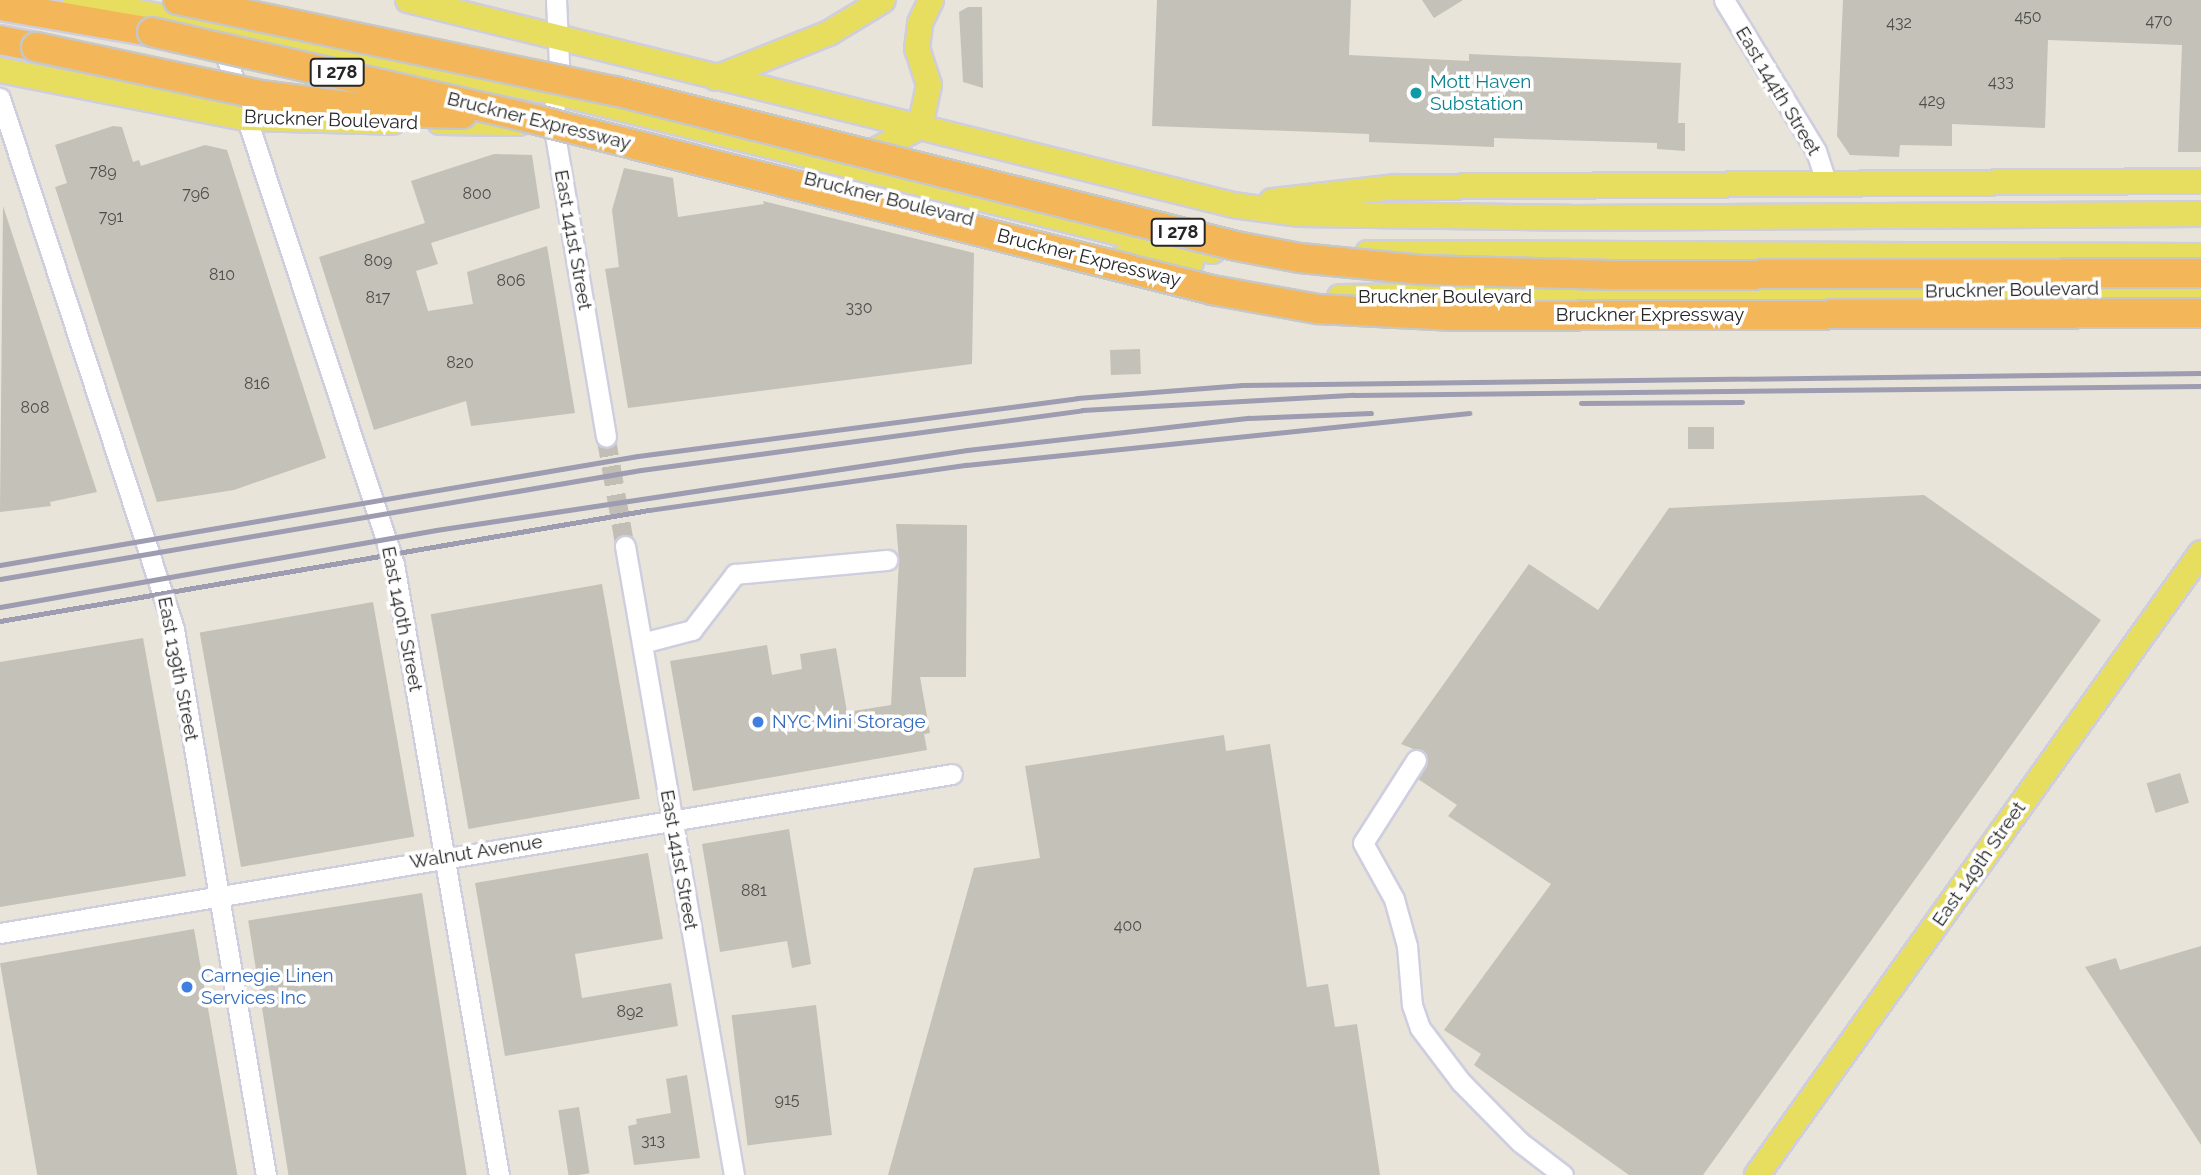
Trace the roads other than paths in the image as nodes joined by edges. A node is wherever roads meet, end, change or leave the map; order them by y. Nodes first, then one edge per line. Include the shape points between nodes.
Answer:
1 (33, 0) edge
2 (75, 0) edge
3 (178, 0) edge
4 (208, 0) edge
5 (556, 0) edge
6 (883, 0) edge
7 (931, 0) edge
8 (1724, 0) edge
9 (416, 1) edge
10 (0, 6) edge
11 (218, 29) junction
12 (152, 32) junction
13 (559, 35) junction
14 (0, 40) edge
15 (0, 70) edge
16 (716, 78) junction
17 (558, 93) junction
18 (0, 98) edge
19 (521, 116) junction
20 (245, 118) junction
21 (553, 123) junction
22 (920, 127) junction
23 (846, 166) junction
24 (2201, 181) edge
25 (1827, 184) junction
26 (1233, 205) junction
27 (2201, 214) edge
28 (1240, 253) junction
29 (1607, 255) junction
30 (2201, 256) edge
31 (1122, 258) junction
32 (2201, 273) edge
33 (2201, 288) edge
34 (1750, 293) junction
35 (2201, 313) edge
36 (606, 437) tunnel mouth
37 (625, 546) tunnel mouth
38 (2201, 553) edge
39 (887, 560) dead end
40 (642, 643) junction
41 (1416, 760) dead end
42 (952, 774) dead end
43 (672, 820) junction
44 (444, 858) junction
45 (218, 896) junction
46 (0, 933) edge
47 (266, 1175) edge
48 (499, 1175) edge
49 (734, 1175) edge
50 (1563, 1175) edge
51 (1757, 1175) edge

1 - 12 highway
2 - 11 main road, Bruckner Boulevard
3 - 32 highway, Bruckner Expressway / I 278, bridge via 615,91 1223,243 1300,258 1422,270 1611,275
4 - 11 street, East 140th Street
5 - 13 street, East 141st Street
6 - 16 main road via 829,33
7 - 22 main road via 920,23 916,49 929,85
8 - 25 street, East 144th Street via 1816,151
9 - 13 main road
10 - 12 highway, Bruckner Expressway / I 278
11 - 17 main road, Bruckner Boulevard
11 - 20 street, East 140th Street
12 - 19 highway, Bruckner Expressway / I 278, bridge
13 - 16 main road
13 - 17 street, East 141st Street
14 - 19 highway, bridge via 291,100 393,112
15 - 20 main road, Bruckner Boulevard
16 - 22 main road
17 - 21 street, East 141st Street
17 - 23 main road, Bruckner Boulevard
18 - 45 street, East 139th Street via 174,629
19 - 35 highway, Bruckner Expressway / I 278, bridge via 1212,290 1318,309 1457,316
20 - 21 main road, Bruckner Boulevard
20 - 44 street, East 140th Street via 394,564
21 - 31 main road, Bruckner Boulevard via 624,131
21 - 36 street, East 141st Street
22 - 23 main road
22 - 26 main road
23 - 28 main road, Bruckner Boulevard via 1159,243
24 - 25 main road
25 - 26 main road via 1395,187
26 - 27 main road via 1299,214 1406,217
28 - 29 main road, Bruckner Boulevard
28 - 31 main road via 1198,263
29 - 30 main road, Bruckner Boulevard
29 - 34 main road
31 - 34 main road, Bruckner Boulevard via 1245,287 1322,296
33 - 34 main road, Bruckner Boulevard
37 - 40 street, East 141st Street
38 - 51 main road, East 149th Street
39 - 40 street via 735,574 692,629
40 - 43 street, East 141st Street
41 - 50 street via 1363,844 1394,899 1420,1028 1461,1082 1520,1142
42 - 43 street, Walnut Avenue
43 - 44 street, Walnut Avenue
43 - 49 street, East 141st Street
44 - 45 street, Walnut Avenue
44 - 48 street, East 140th Street
45 - 46 street, Walnut Avenue
45 - 47 street, East 139th Street

